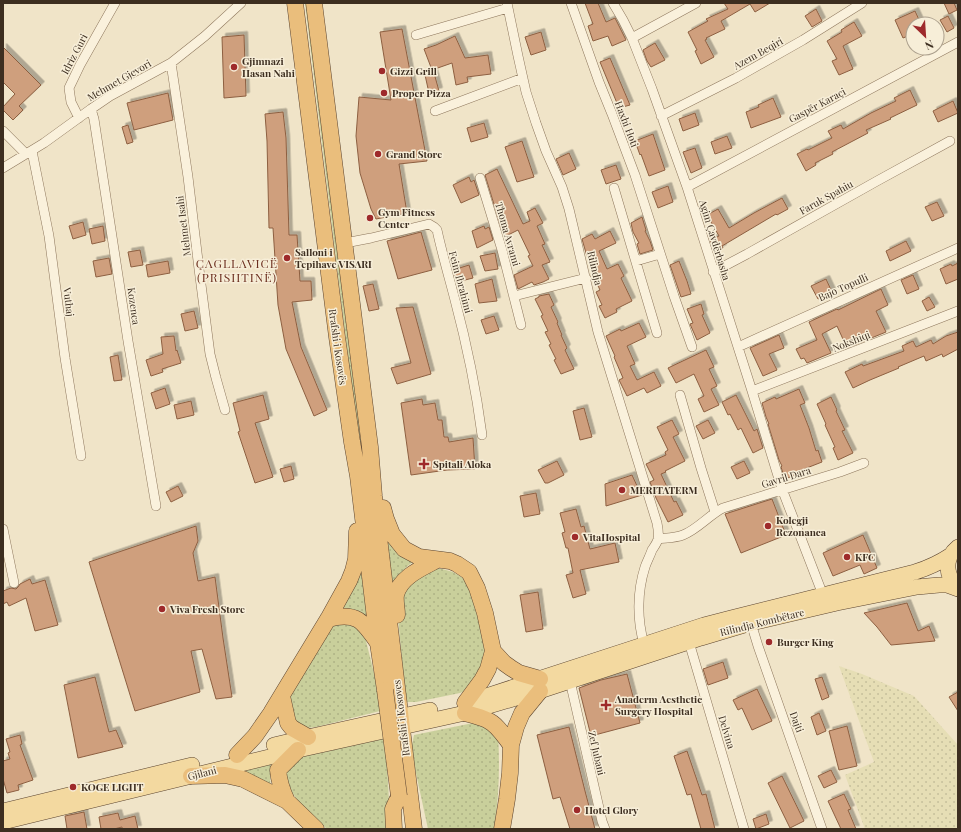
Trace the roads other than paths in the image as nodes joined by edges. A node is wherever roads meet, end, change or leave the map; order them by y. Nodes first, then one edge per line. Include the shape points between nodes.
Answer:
1 (115, 3) edge
2 (241, 3) edge
3 (295, 3) edge
4 (314, 3) edge
5 (571, 3) edge
6 (613, 3) edge
7 (696, 3) edge
8 (862, 3) edge
9 (507, 5) edge
10 (416, 35) dead end
11 (632, 38) junction
12 (958, 42) edge
13 (171, 63) junction
14 (523, 78) junction
15 (91, 109) junction
16 (436, 111) dead end
17 (661, 116) junction
18 (79, 118) junction
19 (3, 131) edge
20 (950, 142) dead end
21 (29, 153) junction
22 (3, 168) edge
23 (480, 178) dead end
24 (687, 187) junction
25 (614, 188) dead end
26 (345, 243) junction
27 (958, 248) edge
28 (660, 254) junction
29 (636, 261) junction
30 (713, 272) junction
31 (586, 278) junction
32 (514, 296) junction
33 (958, 310) edge
34 (521, 325) dead end
35 (657, 333) dead end
36 (692, 347) dead end
37 (738, 347) junction
38 (752, 391) junction
39 (680, 395) dead end
40 (225, 410) dead end
41 (482, 435) dead end
42 (352, 442) junction
43 (370, 447) junction
44 (81, 456) dead end
45 (864, 463) dead end
46 (782, 489) junction
47 (156, 506) dead end
48 (716, 512) junction
49 (3, 529) edge
50 (658, 539) junction
51 (954, 551) edge
52 (436, 560) junction
53 (14, 583) dead end
54 (958, 588) edge
55 (823, 595) junction
56 (328, 619) junction
57 (751, 623) junction
58 (385, 642) junction
59 (689, 642) junction
60 (644, 644) junction
61 (493, 651) junction
62 (570, 681) junction
63 (541, 687) junction
64 (385, 690) joint
65 (282, 696) junction
66 (465, 708) junction
67 (401, 722) junction
68 (308, 736) junction
69 (511, 745) junction
70 (298, 750) junction
71 (237, 755) junction
72 (191, 776) junction
73 (404, 795) junction
74 (287, 801) junction
75 (3, 811) edge
76 (3, 822) edge
77 (316, 829) edge
78 (394, 829) edge
79 (402, 829) edge
80 (414, 829) edge
81 (424, 829) edge
82 (502, 829) edge
83 (604, 829) edge
84 (744, 829) edge
85 (822, 829) edge

1 - 18 street, Idriz Guri via 69,88 71,102
2 - 13 street, Mehmet Gjevori
3 - 42 highway, Rrafshi i Kosovës
4 - 26 highway, Rrafshi i Kosovës
5 - 28 street, Haxhi Hoti via 635,174
6 - 11 street, Agim Çavdërbasha
7 - 11 street
8 - 17 street, Azem Beqiri via 736,78
9 - 10 street
9 - 14 street, Rilindja
11 - 17 street, Agim Çavdërbasha
12 - 24 street, Gaspër Karaçi
13 - 15 street, Mehmet Gjevori
13 - 40 street, Mehmet Isahi via 210,354
14 - 16 street
14 - 31 street, Rilindja via 536,123 569,209
15 - 18 street, Mehmet Gjevori
15 - 47 street, Kozenca
17 - 24 street, Agim Çavdërbasha
18 - 21 street, Mehmet Gjevori
19 - 21 street
20 - 30 street, Faruk Spahiu
21 - 22 street, Mehmet Gjevori
21 - 44 street, Vuthaj via 49,236
23 - 32 street, Thoma Avrami
24 - 30 street, Agim Çavdërbasha
25 - 29 street
26 - 41 street, Feim Ibrahimi via 429,224 437,230 466,344
26 - 43 highway, Rrafshi i Kosovës
27 - 37 street, Bajo Topulli
28 - 29 street
28 - 36 street, Haxhi Hoti
29 - 35 street
30 - 37 street, Agim Çavdërbasha
31 - 32 street
31 - 50 street, Rilindja via 598,332 657,523
32 - 34 street, Thoma Avrami
33 - 38 street, Nokshiqi
37 - 38 street, Agim Çavdërbasha
38 - 46 street, Agim Çavdërbasha
39 - 48 street
42 - 56 highway via 351,472 357,538 356,559 349,581
42 - 58 highway, Rrafshi i Kosovës
43 - 52 highway via 376,462 386,519 392,534 411,554
43 - 58 highway, Rrafshi i Kosovës
45 - 46 street, Gavril Dara
46 - 48 street, Gavril Dara
46 - 55 street, Agim Çavdërbasha
48 - 50 street, Gavril Dara via 684,535
49 - 53 street
50 - 60 street via 644,569 640,587 640,624
51 - 54 main road via 948,562 948,570 949,577
51 - 55 main road, Rilindja Kombëtare via 930,568
52 - 58 highway via 414,573 400,587 396,595 396,622
52 - 61 highway via 457,564 473,578
54 - 57 main road, Rilindja Kombëtare via 939,585 917,587
55 - 60 main road, Rilindja Kombëtare via 731,618
56 - 58 highway via 354,617
56 - 65 highway
57 - 59 main road, Rilindja Kombëtare
57 - 85 street, Dajti
58 - 64 highway, Rrafshi i Kosovës
58 - 67 highway, Rrafshi i Kosoves
59 - 62 main road, Rilindja Kombëtare
59 - 84 street, Delvina
60 - 63 main road, Rilindja Kombëtare via 607,656
61 - 63 highway via 504,663
61 - 66 highway via 488,670
62 - 63 main road, Rilindja Kombëtare
62 - 83 street, Zef Jubani
63 - 66 main road
63 - 69 highway via 521,714
64 - 73 highway, Rrafshi i Kosoves, bridge
65 - 68 highway via 288,723 292,728
65 - 71 highway via 255,736
66 - 67 main road
66 - 69 highway via 496,726
67 - 68 main road, Gjilani
67 - 70 main road, Gjilani
67 - 73 highway, Rrafshi i Kosoves
68 - 71 main road, Gjilani
69 - 82 highway
70 - 72 main road, Gjilani
70 - 74 highway via 278,770
71 - 75 main road, Gjilani
72 - 74 highway via 225,775 243,779
72 - 76 main road, Gjilani
73 - 78 highway via 394,809
73 - 79 highway
73 - 80 highway
73 - 81 highway via 419,807
74 - 77 highway

